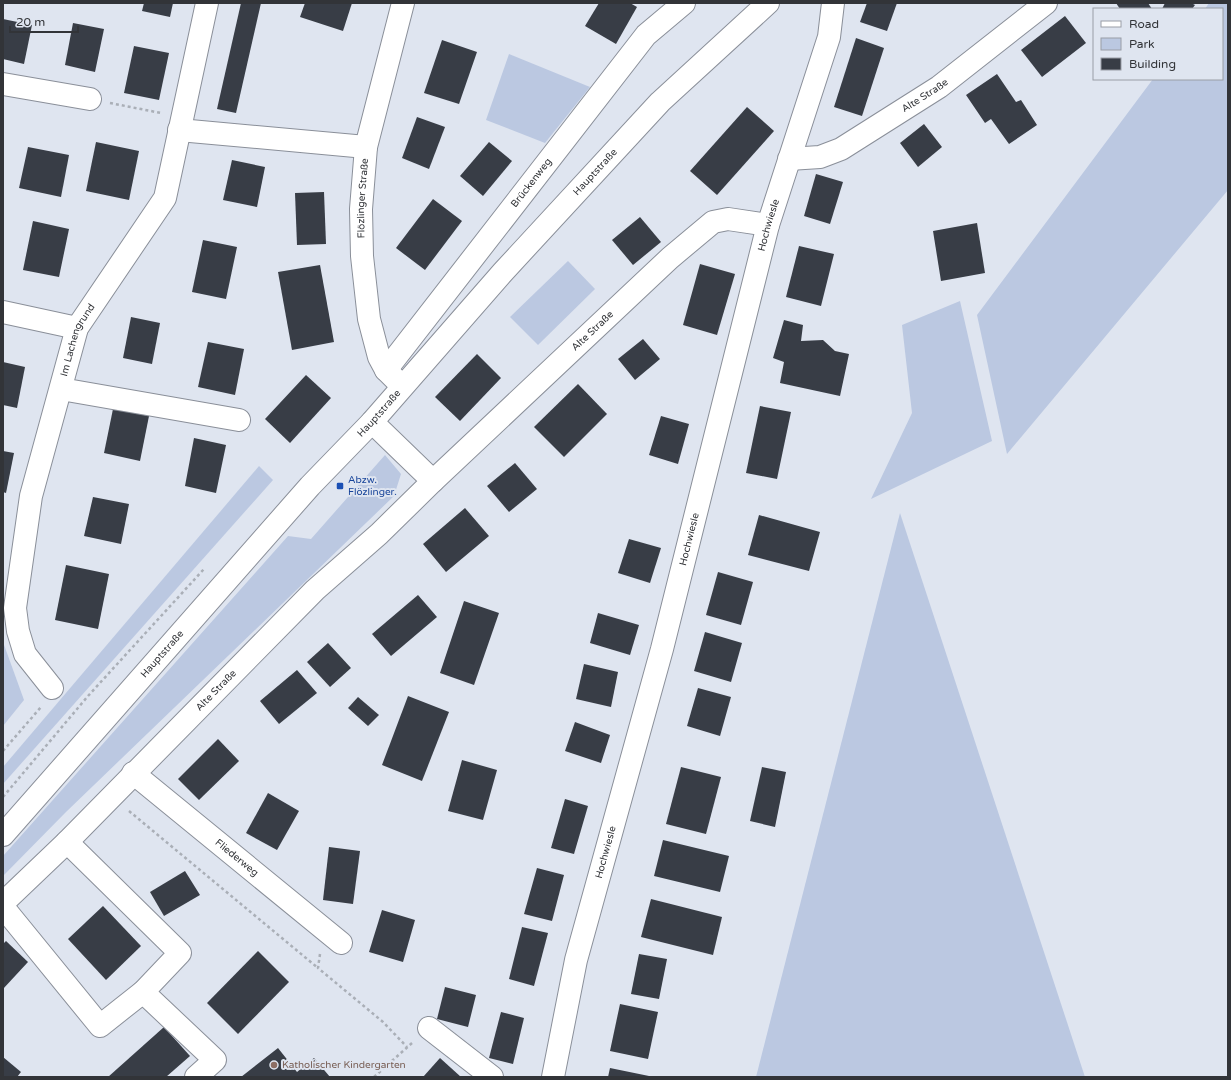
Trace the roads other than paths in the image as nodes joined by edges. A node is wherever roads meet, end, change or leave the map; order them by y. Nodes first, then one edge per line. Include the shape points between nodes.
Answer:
1 (207, 3) edge
2 (403, 3) edge
3 (684, 3) edge
4 (768, 3) edge
5 (833, 3) edge
6 (1046, 3) edge
7 (3, 84) edge
8 (90, 99) road end
9 (181, 124) junction
10 (366, 147) junction
11 (789, 159) junction
12 (768, 225) junction
13 (3, 312) edge
14 (77, 328) junction
15 (386, 370) junction
16 (403, 386) junction
17 (60, 389) junction
18 (239, 420) dead end
19 (372, 422) junction
20 (433, 481) junction
21 (52, 688) road end
22 (133, 773) junction
23 (3, 835) edge
24 (67, 842) junction
25 (3, 903) edge
26 (3, 907) edge
27 (341, 943) dead end
28 (143, 992) junction
29 (429, 1028) road end
30 (196, 1077) edge
31 (492, 1077) edge
32 (553, 1077) edge

1 - 9 street, Im Lachengrund
2 - 10 street, Flözlinger Straße
3 - 15 street, Brückenweg via 646,35
4 - 16 street, Hauptstraße via 660,102 503,272
5 - 11 street, Hochwiesle via 829,37
6 - 11 street, Alte Straße via 939,87 841,149 820,157
7 - 8 street
9 - 10 street
9 - 14 street, Im Lachengrund via 165,198
10 - 15 street, Flözlinger Straße via 361,209 362,256 369,319 379,357
11 - 12 street, Hochwiesle
12 - 20 street, Alte Straße via 728,219 713,222 670,258
12 - 32 street, Hochwiesle via 662,649 576,960
13 - 14 street
14 - 17 street, Im Lachengrund
15 - 16 street, Flözlinger Straße
16 - 19 street, Hauptstraße
17 - 18 street
17 - 21 street, Im Lachengrund via 31,496 15,608 25,654
19 - 20 street
19 - 23 street, Hauptstraße via 310,486
20 - 22 street, Alte Straße via 379,534 315,590
22 - 24 street, Alte Straße
22 - 27 street, Fliederweg
24 - 25 street, Alte Straße
24 - 28 street via 180,953
26 - 28 street via 100,1026
28 - 30 street via 214,1060
29 - 31 street

